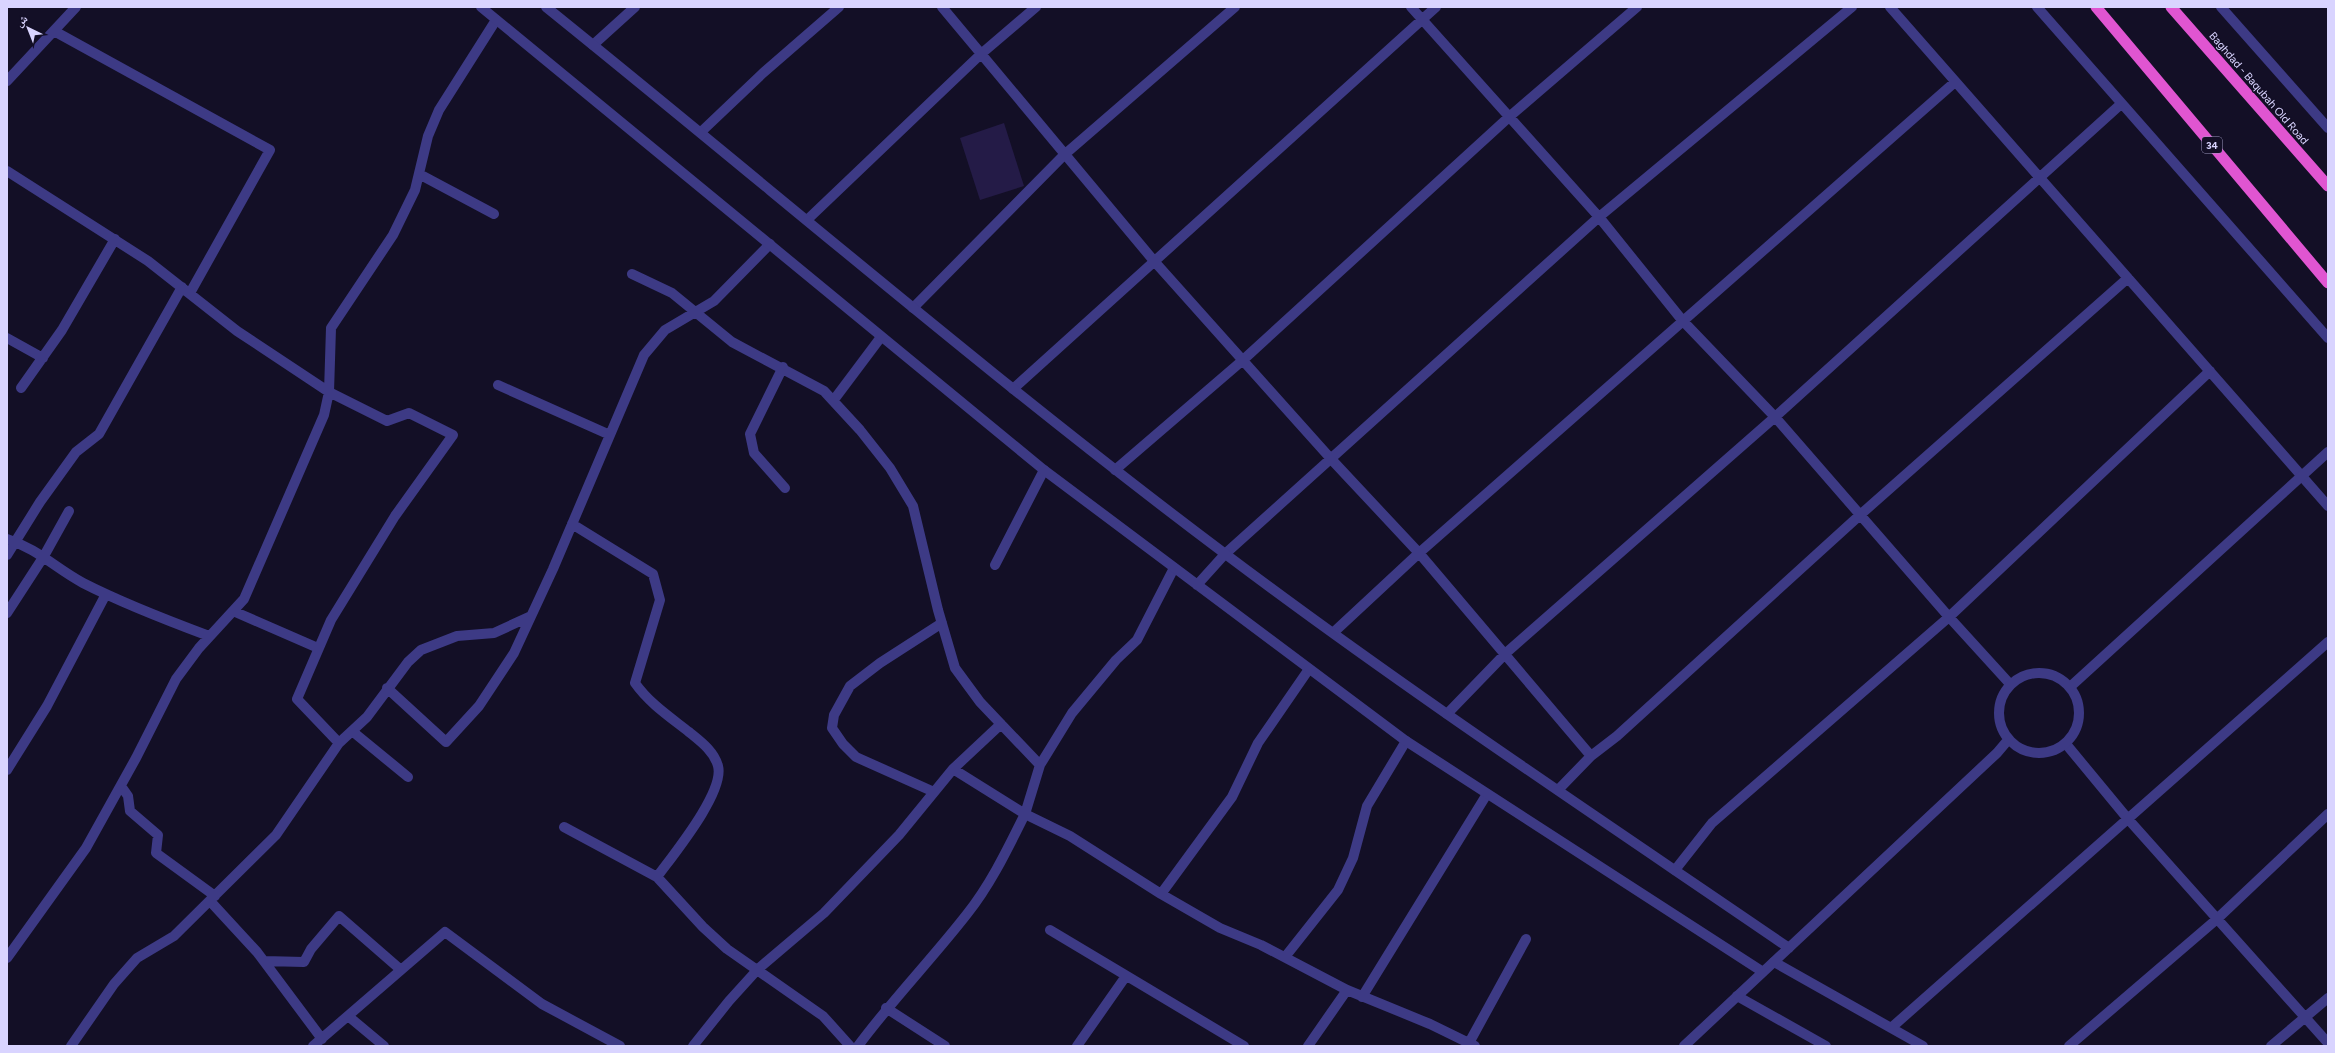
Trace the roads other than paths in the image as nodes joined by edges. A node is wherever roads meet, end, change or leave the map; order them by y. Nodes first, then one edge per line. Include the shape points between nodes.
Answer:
1 (76, 7) edge
2 (481, 7) edge
3 (546, 7) edge
4 (636, 7) edge
5 (839, 7) edge
6 (942, 7) edge
7 (1036, 7) edge
8 (1235, 7) edge
9 (1411, 7) edge
10 (1436, 7) edge
11 (1637, 7) edge
12 (1852, 7) edge
13 (1890, 7) edge
14 (2037, 7) edge
15 (2096, 7) edge
16 (2171, 7) edge
17 (2221, 7) edge
18 (1422, 19) junction
19 (496, 20) junction
20 (54, 31) junction
21 (593, 45) junction
22 (981, 54) junction
23 (7, 81) edge
24 (1955, 82) junction
25 (2121, 104) junction
26 (1509, 116) junction
27 (2328, 128) edge
28 (701, 132) junction
29 (1064, 155) junction
30 (7, 171) edge
31 (419, 174) junction
32 (2040, 177) junction
33 (2328, 186) edge
34 (494, 214) dead end
35 (1599, 217) junction
36 (807, 220) junction
37 (115, 239) junction
38 (770, 244) junction
39 (1154, 261) junction
40 (632, 274) dead end
41 (2128, 278) junction
42 (2328, 283) edge
43 (186, 290) junction
44 (913, 308) junction
45 (697, 311) junction
46 (1682, 320) junction
47 (881, 337) junction
48 (7, 338) edge
49 (2328, 338) edge
50 (42, 358) junction
51 (1243, 360) junction
52 (783, 367) junction
53 (2210, 371) junction
54 (498, 386) dead end
55 (21, 388) dead end
56 (1013, 389) junction
57 (329, 392) junction
58 (833, 401) junction
59 (1775, 417) junction
60 (610, 435) junction
61 (2328, 452) edge
62 (1332, 460) junction
63 (1044, 470) junction
64 (1115, 470) junction
65 (2302, 475) junction
66 (785, 488) dead end
67 (2328, 506) edge
68 (69, 511) dead end
69 (1860, 515) junction
70 (572, 524) junction
71 (11, 541) edge
72 (1419, 553) junction
73 (1225, 554) junction
74 (7, 555) edge
75 (44, 556) junction
76 (995, 565) dead end
77 (1174, 568) junction
78 (1197, 585) junction
79 (106, 594) junction
80 (233, 610) junction
81 (7, 613) edge
82 (530, 616) junction
83 (1949, 618) junction
84 (942, 623) junction
85 (1334, 632) junction
86 (209, 636) junction
87 (2328, 642) edge
88 (318, 648) junction
89 (1506, 653) junction
90 (1309, 669) junction
91 (2010, 684) junction
92 (2070, 687) junction
93 (387, 688) junction
94 (1447, 714) junction
95 (1001, 724) junction
96 (352, 730) junction
97 (2008, 740) junction
98 (1406, 741) junction
99 (338, 744) junction
100 (2066, 744) junction
101 (1591, 756) junction
102 (1040, 765) junction
103 (953, 769) junction
104 (7, 770) edge
105 (408, 777) dead end
106 (121, 786) junction
107 (1558, 790) junction
108 (934, 792) junction
109 (1487, 794) junction
110 (1026, 814) junction
111 (2328, 814) edge
112 (2128, 819) junction
113 (564, 827) dead end
114 (1675, 870) junction
115 (657, 877) junction
116 (1162, 894) junction
117 (212, 899) junction
118 (2217, 919) junction
119 (1050, 930) dead end
120 (1526, 939) dead end
121 (1789, 948) junction
122 (1285, 957) junction
123 (7, 958) edge
124 (264, 961) junction
125 (1774, 962) junction
126 (758, 969) junction
127 (401, 970) junction
128 (1763, 972) junction
129 (1126, 976) junction
130 (1347, 990) junction
131 (1362, 996) junction
132 (1737, 996) junction
133 (2328, 998) edge
134 (886, 1008) junction
135 (348, 1016) junction
136 (2306, 1018) junction
137 (1892, 1028) junction
138 (322, 1039) junction
139 (2328, 1043) edge
140 (1472, 1044) edge
141 (71, 1046) edge
142 (313, 1046) edge
143 (384, 1046) edge
144 (620, 1046) edge
145 (693, 1046) edge
146 (850, 1046) edge
147 (858, 1046) edge
148 (945, 1046) edge
149 (1077, 1046) edge
150 (1244, 1046) edge
151 (1308, 1046) edge
152 (1684, 1046) edge
153 (1826, 1046) edge
154 (1924, 1046) edge
155 (2068, 1046) edge
156 (2271, 1046) edge

1 - 20 street
2 - 19 street
3 - 21 street
4 - 21 street
5 - 28 street via 762,73
6 - 22 street
7 - 22 street
8 - 29 street
9 - 18 street
10 - 18 street
11 - 26 street
12 - 35 street
13 - 24 street
14 - 25 street
15 - 42 highway, 34
16 - 33 highway, Baghdad - Baqubah Old Road
17 - 27 street
18 - 26 street
18 - 39 street
19 - 31 street via 439,110 428,136
19 - 38 street
20 - 23 street
20 - 43 street via 270,150
21 - 28 street
22 - 29 street
22 - 36 street
24 - 32 street
24 - 46 street
25 - 32 street
25 - 49 street
26 - 35 street
26 - 51 street
28 - 36 street
29 - 39 street
29 - 44 street
30 - 37 street
31 - 34 street
31 - 57 street via 415,190 393,235 331,328
32 - 41 street
32 - 59 street
35 - 46 street
35 - 62 street
36 - 44 street
37 - 43 street
37 - 50 street via 62,330
38 - 45 street via 714,301
38 - 47 street
39 - 51 street
39 - 56 street
40 - 45 street via 672,293
41 - 53 street
41 - 69 street
43 - 57 street via 237,331
43 - 71 street via 99,434 76,452
44 - 56 street
45 - 52 street via 732,342
45 - 60 street via 665,330 644,355
46 - 59 street
46 - 72 street
47 - 58 street
47 - 63 street
48 - 50 street
50 - 55 street
51 - 62 street
51 - 64 street
52 - 58 street via 824,391
52 - 66 street via 750,434 754,453
53 - 65 street
53 - 83 street
54 - 60 street
56 - 64 street
57 - 80 street via 324,415 244,599
57 - 88 street via 387,422 409,413 453,435 395,516 331,620
58 - 84 street via 890,468 913,506
59 - 69 street
59 - 89 street
60 - 70 street
61 - 65 street
62 - 72 street
62 - 73 street
63 - 76 street
63 - 77 street
64 - 73 street
65 - 67 street
65 - 92 street
68 - 75 street
69 - 83 street
69 - 101 street via 1617,736
70 - 82 street
70 - 115 street via 653,574 660,600 635,683 644,697 707,747 718,767 716,789 696,824
71 - 74 street
71 - 75 street
72 - 85 street
72 - 89 street
73 - 78 street
73 - 85 street
75 - 79 street via 82,582
75 - 81 street
77 - 78 street
77 - 102 street via 1137,640 1116,660 1072,713
78 - 90 street
79 - 86 street via 142,611
79 - 104 street via 47,706
80 - 86 street
80 - 88 street
82 - 93 street via 494,633 457,636 421,650
82 - 93 street via 514,653 479,706 446,742
83 - 91 street
83 - 114 street via 1712,823
84 - 95 street via 955,668 980,702
84 - 108 street via 880,663 850,686 834,715 832,728 856,757
85 - 94 street
86 - 106 street via 176,679
87 - 112 street
88 - 99 street via 297,699
89 - 94 street
89 - 101 street
90 - 98 street
90 - 116 street via 1258,744 1232,797
91 - 92 street via 2027,675 2042,673 2058,677
91 - 97 street via 2003,695 1999,710 2000,726
92 - 100 street via 2078,701 2080,716 2076,732
93 - 96 street via 367,717
94 - 107 street
95 - 102 street
95 - 103 street
96 - 99 street
96 - 105 street
97 - 100 street via 2020,750 2036,754 2052,752
97 - 121 street
98 - 109 street
98 - 122 street via 1367,806 1353,858 1338,890
99 - 117 street via 276,835
100 - 112 street
101 - 107 street
102 - 110 street
103 - 108 street
103 - 110 street
106 - 117 street via 128,796 130,811 158,835 156,853
106 - 123 street via 86,848
107 - 114 street
108 - 126 street via 899,835 824,913
109 - 128 street
109 - 131 street
110 - 116 street via 1070,836
110 - 134 street via 990,880 967,914
111 - 118 street
112 - 118 street
112 - 137 street
113 - 115 street
114 - 121 street
115 - 126 street via 703,927 727,948
116 - 122 street via 1220,928
117 - 124 street
117 - 141 street via 174,936 136,958 114,984
118 - 136 street
118 - 155 street
119 - 129 street
120 - 140 street
121 - 125 street
122 - 130 street
124 - 127 street via 304,962 311,949 339,916
124 - 138 street
125 - 128 street
125 - 137 street
126 - 145 street
126 - 146 street via 823,1016
127 - 135 street
127 - 144 street via 445,932 542,1004
128 - 132 street
129 - 149 street
129 - 150 street
130 - 131 street
130 - 151 street
131 - 140 street
132 - 152 street
132 - 153 street
133 - 136 street
134 - 147 street
134 - 148 street
135 - 138 street
135 - 143 street
136 - 139 street
136 - 156 street
137 - 154 street
138 - 142 street

